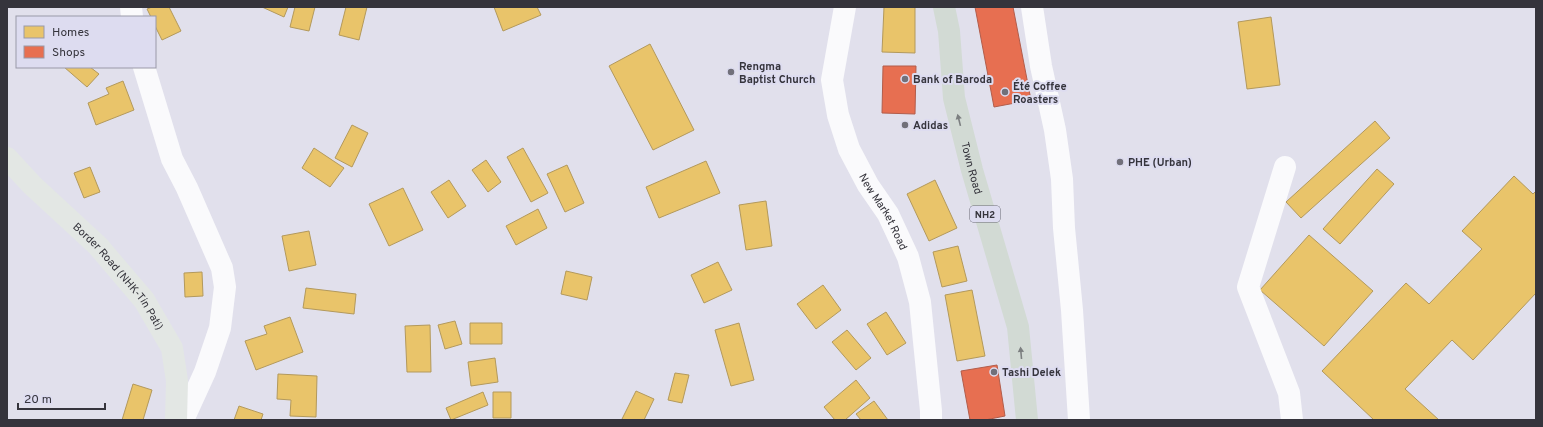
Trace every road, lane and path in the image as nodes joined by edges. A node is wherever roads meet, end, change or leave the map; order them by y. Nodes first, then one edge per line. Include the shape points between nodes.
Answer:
1 (845, 7) edge
2 (944, 7) edge
3 (1032, 7) edge
4 (144, 68) edge
5 (7, 158) edge
6 (1285, 167) dead end
7 (176, 420) edge
8 (183, 420) edge
9 (931, 420) edge
10 (1027, 420) edge
11 (1079, 420) edge
12 (1292, 420) edge

1 - 9 street, New Market Road via 832,80 838,115 849,149 868,185 888,214 908,256 920,302
10 -> 2 highway, Town Road / NH2 via 1018,327 972,170 954,98 949,31
3 - 11 street via 1062,179
4 - 8 street via 172,159 222,268 225,287 220,328
5 - 7 main road, Border Road (NHK-Tin Pati) via 32,185 98,246 144,300 172,348 177,381
6 - 12 street via 1248,287 1289,392

